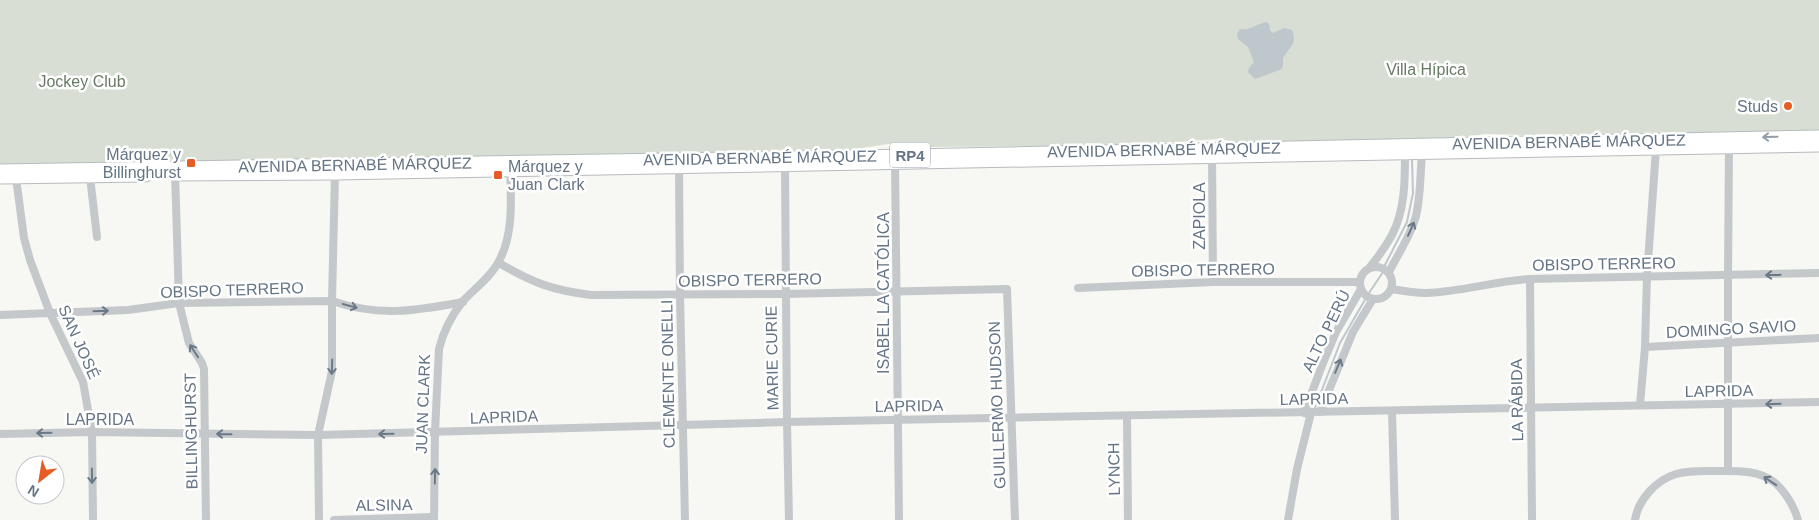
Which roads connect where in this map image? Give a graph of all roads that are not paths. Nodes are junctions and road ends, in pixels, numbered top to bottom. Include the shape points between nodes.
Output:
1 (1819, 136) edge
2 (1819, 146) edge
3 (1729, 147) junction
4 (1656, 149) junction
5 (1212, 153) junction
6 (1405, 154) junction
7 (1422, 154) junction
8 (895, 159) junction
9 (510, 166) junction
10 (785, 166) junction
11 (679, 168) junction
12 (0, 170) edge
13 (175, 171) junction
14 (335, 174) junction
15 (90, 177) junction
16 (0, 178) edge
17 (16, 178) junction
18 (96, 237) dead end
19 (499, 262) junction
20 (1370, 268) junction
21 (1389, 272) junction
22 (1819, 273) edge
23 (1647, 276) junction
24 (1728, 276) junction
25 (1530, 279) junction
26 (1213, 282) junction
27 (1360, 285) junction
28 (1078, 288) dead end
29 (1007, 289) joint
30 (1392, 289) junction
31 (897, 292) junction
32 (785, 294) junction
33 (680, 295) junction
34 (1373, 299) junction
35 (332, 301) junction
36 (463, 302) junction
37 (179, 303) junction
38 (50, 313) junction
39 (0, 315) edge
40 (1819, 338) edge
41 (1728, 342) junction
42 (1645, 347) junction
43 (1819, 402) edge
44 (1640, 405) junction
45 (1727, 405) junction
46 (1531, 408) junction
47 (1320, 412) junction
48 (1392, 412) junction
49 (1308, 413) junction
50 (1126, 416) junction
51 (1012, 418) junction
52 (897, 420) junction
53 (786, 422) junction
54 (682, 425) junction
55 (92, 432) junction
56 (435, 432) junction
57 (0, 434) edge
58 (205, 434) junction
59 (318, 435) junction
60 (1728, 471) junction
61 (434, 519) edge
62 (93, 520) edge
63 (206, 520) edge
64 (319, 520) edge
65 (334, 520) edge
66 (685, 520) edge
67 (789, 520) edge
68 (899, 520) edge
69 (1015, 520) edge
70 (1128, 520) edge
71 (1288, 520) edge
72 (1395, 520) edge
73 (1532, 520) edge
74 (1635, 520) edge
75 (1798, 520) edge

1 -> 5 main road, AVENIDA BERNABÉ MÁRQUEZ / RP4
2 - 3 main road, AVENIDA BERNABÉ MÁRQUEZ / RP4
3 - 4 main road, AVENIDA BERNABÉ MÁRQUEZ / RP4
3 - 24 street
4 - 7 main road, AVENIDA BERNABÉ MÁRQUEZ / RP4
4 - 23 street
5 - 6 main road, AVENIDA BERNABÉ MÁRQUEZ / RP4
5 - 8 main road, AVENIDA BERNABÉ MÁRQUEZ / RP4
5 - 26 street, ZAPIOLA
6 - 7 main road, AVENIDA BERNABÉ MÁRQUEZ / RP4
6 - 20 street via 1400,215 1393,234
21 -> 7 street via 1416,216
8 - 9 main road, AVENIDA BERNABÉ MÁRQUEZ / RP4
8 - 10 main road, AVENIDA BERNABÉ MÁRQUEZ / RP4
8 - 31 street, ISABEL LA CATÓLICA
9 - 11 main road, AVENIDA BERNABÉ MÁRQUEZ / RP4
9 - 13 main road, AVENIDA BERNABÉ MÁRQUEZ / RP4
9 - 14 main road, AVENIDA BERNABÉ MÁRQUEZ / RP4
9 - 19 street, JUAN CLARK via 508,230
10 - 11 main road, AVENIDA BERNABÉ MÁRQUEZ / RP4
10 - 32 street, MARIE CURIE
11 - 33 street, CLEMENTE ONELLI
12 - 13 main road, AVENIDA BERNABÉ MÁRQUEZ / RP4
13 - 14 main road, AVENIDA BERNABÉ MÁRQUEZ / RP4
13 - 15 main road, AVENIDA BERNABÉ MÁRQUEZ / RP4
13 - 37 street, BILLINGHURST
14 - 35 street
15 - 17 main road, AVENIDA BERNABÉ MÁRQUEZ / RP4
15 - 18 street
16 - 17 main road, AVENIDA BERNABÉ MÁRQUEZ / RP4
17 - 38 street, SAN JOSÉ via 24,238
19 - 33 street, OBISPO TERRERO via 521,276 562,292
19 - 36 street, JUAN CLARK
20 - 21 street via 1381,267
20 - 27 street via 1363,273
21 - 30 street via 1393,280
22 -> 24 street, OBISPO TERRERO
23 - 24 street, OBISPO TERRERO
23 - 25 street, OBISPO TERRERO
23 - 42 street
24 - 41 street
25 - 30 street, OBISPO TERRERO via 1432,293
25 - 46 street, LA RÁBIDA
26 - 27 street, OBISPO TERRERO
26 - 28 street, OBISPO TERRERO
27 - 34 street via 1364,294
27 - 49 street, ALTO PERÚ via 1323,363
29 - 31 street, OBISPO TERRERO
29 - 51 street, GUILLERMO HUDSON
30 - 34 street via 1382,298
31 - 32 street, OBISPO TERRERO
31 - 52 street, ISABEL LA CATÓLICA
32 - 33 street, OBISPO TERRERO
32 - 53 street, MARIE CURIE
33 - 54 street, CLEMENTE ONELLI
47 -> 34 street, ALTO PERÚ via 1353,332
35 -> 36 street, OBISPO TERRERO via 379,312
35 - 37 street, OBISPO TERRERO
35 -> 59 street via 332,372
36 - 56 street, JUAN CLARK via 442,337 439,349
38 -> 37 street, OBISPO TERRERO via 128,310
58 -> 37 street, BILLINGHURST via 204,369 189,343
38 - 39 street, OBISPO TERRERO
38 - 55 street, SAN JOSÉ via 84,382
40 - 41 street, DOMINGO SAVIO
41 - 42 street, DOMINGO SAVIO
41 - 45 street
42 - 44 street
43 -> 45 street, LAPRIDA
44 - 45 street, LAPRIDA
44 - 46 street, LAPRIDA
45 - 60 street
46 - 48 street, LAPRIDA
46 - 73 street, LA RÁBIDA
47 - 48 street, LAPRIDA
47 - 49 street, LAPRIDA
48 - 72 street
49 - 50 street, LAPRIDA
49 - 71 street, ALTO PERÚ
50 - 51 street, LAPRIDA
50 - 70 street, LYNCH
51 - 52 street, LAPRIDA
51 - 69 street, GUILLERMO HUDSON
52 - 53 street, LAPRIDA
52 - 68 street, ISABEL LA CATÓLICA
53 - 54 street, LAPRIDA
53 - 67 street, MARIE CURIE
54 - 56 street, LAPRIDA
54 - 66 street, CLEMENTE ONELLI
55 -> 57 street, LAPRIDA
55 - 58 street, LAPRIDA
55 -> 62 street, SAN JOSÉ
56 -> 59 street, LAPRIDA
61 -> 56 street, JUAN CLARK
59 -> 58 street, LAPRIDA
58 - 63 street, BILLINGHURST
59 - 64 street
60 - 74 street via 1690,472 1666,479 1645,495 1636,510
75 -> 60 street via 1792,504 1773,482 1752,473
61 - 65 street, ALSINA

